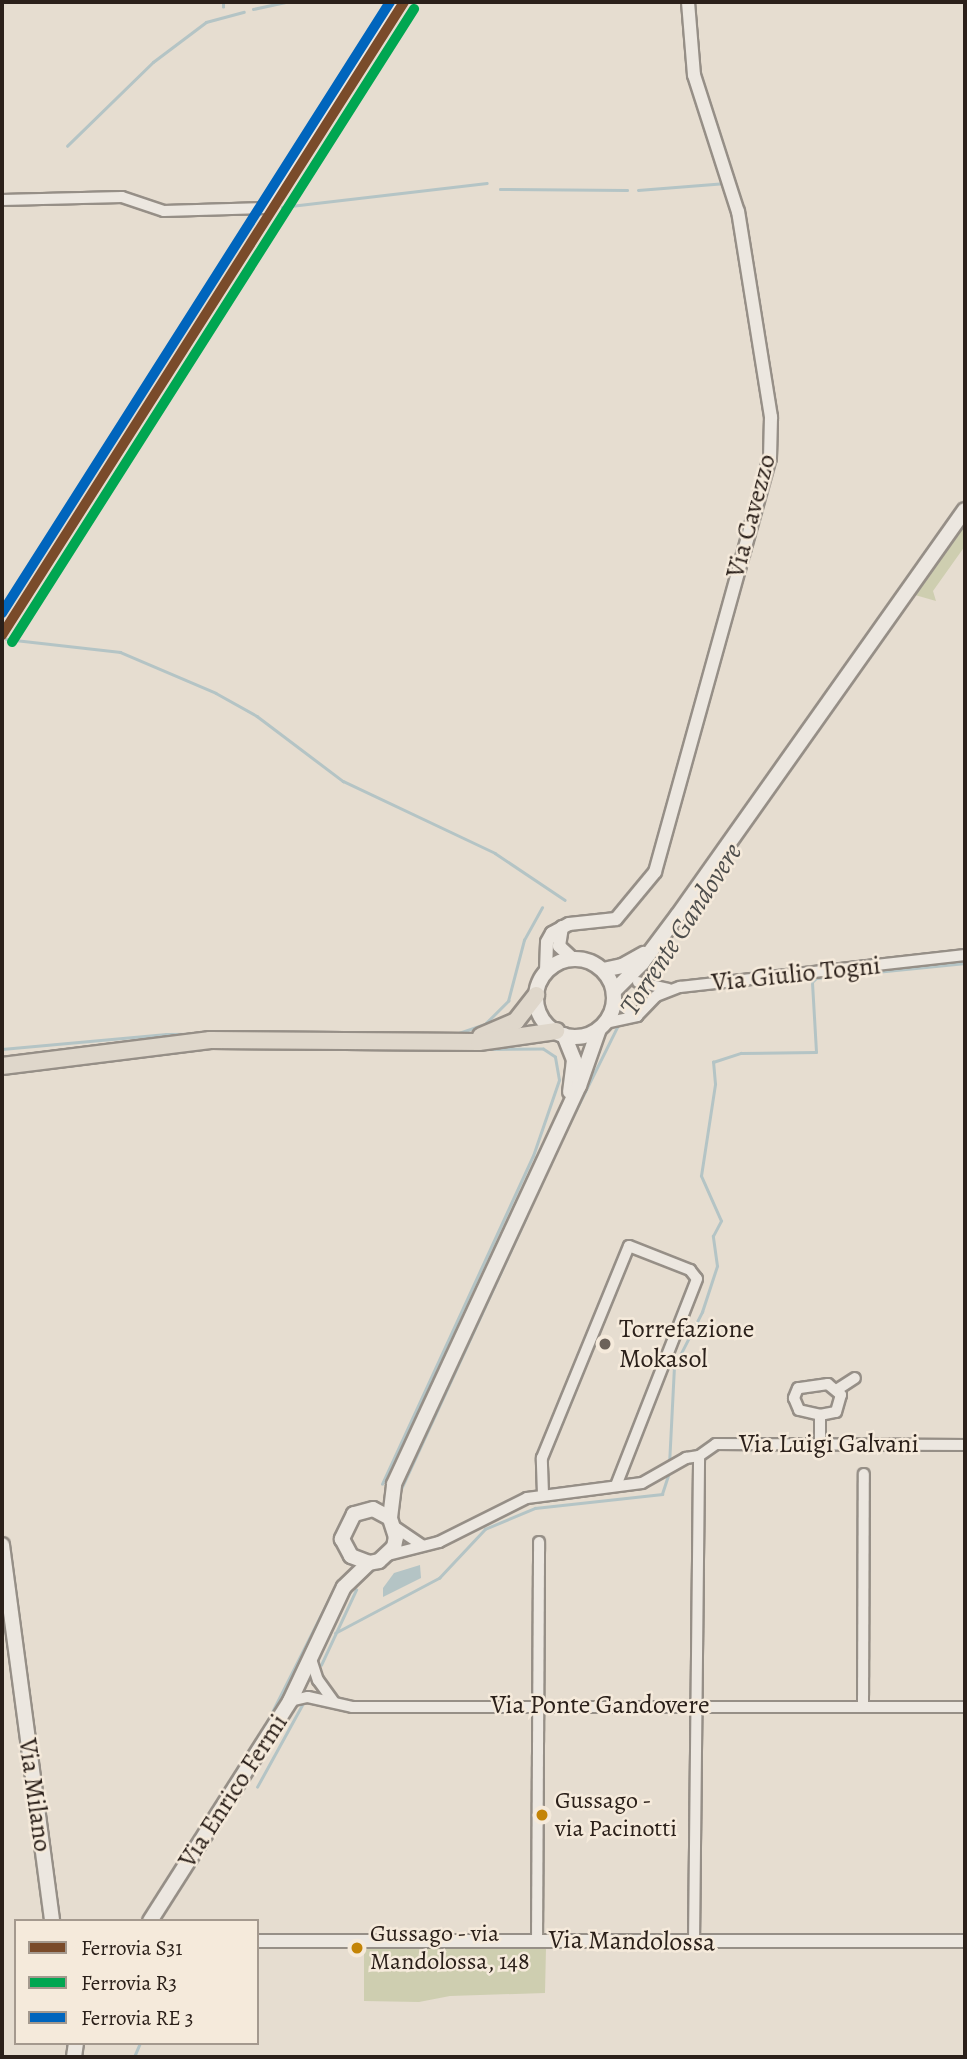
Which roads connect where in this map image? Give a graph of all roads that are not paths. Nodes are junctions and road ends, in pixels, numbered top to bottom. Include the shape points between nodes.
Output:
1 (396, 2) edge
2 (688, 2) edge
3 (2, 200) edge
4 (965, 510) edge
5 (562, 927) junction
6 (653, 947) junction
7 (965, 955) edge
8 (573, 959) junction
9 (603, 970) junction
10 (546, 971) junction
11 (643, 983) dead end
12 (668, 989) junction
13 (536, 995) junction
14 (616, 999) junction
15 (637, 1017) junction
16 (605, 1025) junction
17 (560, 1033) junction
18 (457, 1040) junction
19 (2, 1066) edge
20 (567, 1111) junction
21 (855, 1378) dead end
22 (838, 1389) junction
23 (820, 1415) junction
24 (820, 1443) junction
25 (965, 1445) edge
26 (699, 1456) junction
27 (864, 1474) dead end
28 (394, 1484) junction
29 (616, 1486) junction
30 (543, 1494) junction
31 (363, 1510) junction
32 (392, 1523) junction
33 (540, 1542) dead end
34 (2, 1545) edge
35 (422, 1545) junction
36 (345, 1548) junction
37 (388, 1556) junction
38 (369, 1563) junction
39 (344, 1587) junction
40 (312, 1659) junction
41 (290, 1701) junction
42 (337, 1704) junction
43 (538, 1704) junction
44 (697, 1704) junction
45 (863, 1707) junction
46 (965, 1707) edge
47 (52, 1919) edge
48 (151, 1919) edge
49 (537, 1940) junction
50 (259, 1941) edge
51 (965, 1941) edge
52 (694, 1942) junction

1 - 3 street via 265,208 164,211 122,197
2 - 5 street, Via Cavezzo via 694,75 738,212 772,443 655,872 616,919
4 - 6 main road
5 - 8 street via 559,946
5 - 10 street via 547,942
6 - 9 main road via 633,961
6 - 14 main road
7 - 12 street, Via Giulio Togni
8 - 9 main road via 587,960
8 - 10 main road
9 - 14 main road
10 - 13 main road
11 - 12 street, Via Giulio Togni
12 - 15 street
13 - 17 main road via 540,1014
13 - 18 main road via 516,1021
14 - 15 street
14 - 16 main road
15 - 16 street
16 - 17 main road via 584,1036
16 - 20 main road
17 - 18 main road
17 - 20 main road via 574,1060
18 - 19 main road via 210,1040
20 - 28 main road
21 - 22 street
22 - 23 street via 839,1407
22 - 23 street via 820,1383 798,1388 794,1398 799,1409
23 - 24 street
24 - 25 street, Via Luigi Galvani
24 - 26 street, Via Luigi Galvani via 716,1444
26 - 29 street, Via Luigi Galvani via 686,1458 652,1479
26 - 44 street
27 - 45 street
28 - 31 main road
28 - 32 main road
29 - 30 street, Via Luigi Galvani
29 - 30 street via 697,1279 690,1269 629,1246 542,1458
30 - 35 street, Via Luigi Galvani via 439,1542
31 - 32 main road via 382,1512
31 - 36 main road via 347,1520 342,1539
32 - 35 street
32 - 37 main road via 394,1547
33 - 43 street
34 - 47 main road, Via Milano
35 - 37 street, Via Luigi Galvani
36 - 38 main road via 359,1561
36 - 39 main road
37 - 38 main road
38 - 39 main road
39 - 40 main road, Via Enrico Fermi
40 - 41 main road, Via Enrico Fermi
40 - 42 street via 326,1696
41 - 42 street, Via Ponte Gandovere via 308,1697
41 - 48 main road, Via Enrico Fermi
42 - 43 street, Via Ponte Gandovere
43 - 44 street, Via Ponte Gandovere
43 - 49 street
44 - 45 street, Via Ponte Gandovere
44 - 52 street
45 - 46 street, Via Ponte Gandovere
49 - 50 street, Via Mandolossa
49 - 52 street, Via Mandolossa
51 - 52 street, Via Mandolossa

